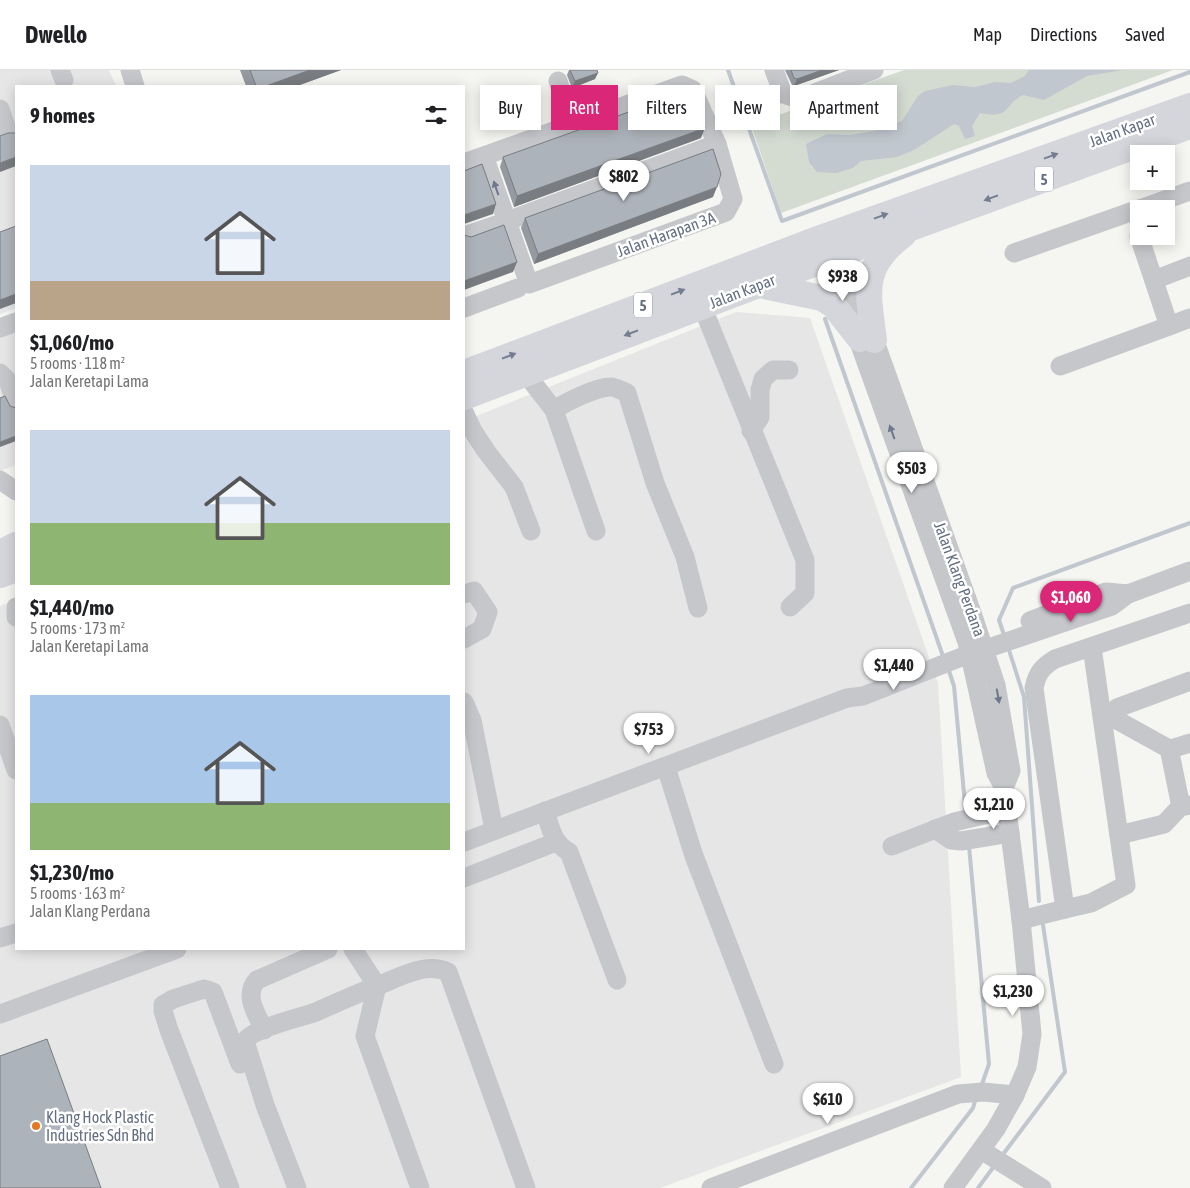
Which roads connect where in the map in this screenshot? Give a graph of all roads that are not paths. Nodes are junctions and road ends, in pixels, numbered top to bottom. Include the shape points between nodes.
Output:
1 (130, 70) edge
2 (774, 70) edge
3 (874, 70) edge
4 (558, 81) dead end
5 (135, 85) edge
6 (559, 85) edge
7 (1190, 106) edge
8 (618, 108) edge
9 (0, 109) edge
10 (1190, 126) edge
11 (556, 130) edge
12 (8, 133) edge
13 (1190, 139) edge
14 (717, 144) junction
15 (1149, 145) edge
16 (1165, 145) edge
17 (1130, 154) edge
18 (484, 156) junction
19 (465, 163) edge
20 (1190, 191) edge
21 (1164, 200) edge
22 (1130, 212) edge
23 (502, 223) junction
24 (918, 224) junction
25 (465, 236) edge
26 (832, 245) junction
27 (1142, 245) edge
28 (1014, 253) dead end
29 (1190, 266) edge
30 (1154, 280) junction
31 (758, 285) junction
32 (523, 286) junction
33 (702, 306) junction
34 (465, 308) edge
35 (1190, 318) edge
36 (15, 323) edge
37 (1169, 326) junction
38 (0, 328) edge
39 (867, 339) junction
40 (1060, 366) dead end
41 (789, 370) dead end
42 (0, 373) edge
43 (465, 373) edge
44 (526, 374) junction
45 (465, 397) edge
46 (15, 401) edge
47 (554, 410) junction
48 (465, 414) edge
49 (751, 431) junction
50 (15, 473) edge
51 (8, 485) edge
52 (531, 531) dead end
53 (596, 531) dead end
54 (1190, 571) edge
55 (465, 594) edge
56 (790, 607) dead end
57 (698, 608) dead end
58 (1190, 613) edge
59 (465, 638) edge
60 (983, 644) junction
61 (1092, 647) junction
62 (1190, 681) edge
63 (465, 704) edge
64 (1108, 714) junction
65 (0, 725) edge
66 (1190, 743) edge
67 (1171, 750) junction
68 (15, 767) edge
69 (666, 767) junction
70 (1186, 805) edge
71 (1006, 810) junction
72 (545, 811) junction
73 (935, 829) junction
74 (494, 830) junction
75 (1010, 833) junction
76 (1119, 835) junction
77 (465, 842) edge
78 (556, 842) junction
79 (892, 846) dead end
80 (465, 878) edge
81 (1065, 908) junction
82 (1022, 920) junction
83 (174, 950) edge
84 (326, 950) edge
85 (353, 950) edge
86 (617, 980) dead end
87 (377, 986) junction
88 (0, 1014) edge
89 (264, 1030) junction
90 (774, 1064) dead end
91 (1015, 1095) junction
92 (987, 1155) junction
93 (230, 1188) edge
94 (284, 1188) edge
95 (297, 1188) edge
96 (420, 1188) edge
97 (526, 1188) edge
98 (710, 1188) edge
99 (953, 1188) edge
100 (1042, 1188) edge

1 - 5 street
2 - 3 street via 783,94 799,99
4 - 6 street
26 -> 7 highway, Jalan Kapar / 5
8 - 14 street, Jalan Harapan 3A via 682,85 693,90
9 - 12 street
10 - 15 highway, Jalan Kapar / 5
11 - 18 street
13 - 16 street
14 - 23 street
14 - 32 street, Jalan Harapan 3A via 733,199 726,212
17 -> 24 highway, Jalan Kapar / 5
18 - 19 street
23 -> 18 street
20 - 21 street
22 - 28 street
23 - 25 street
23 - 32 street
24 - 26 highway, Jalan Kapar / 5
24 - 39 highway via 885,248 875,264 869,280
26 - 31 highway, Jalan Kapar / 5
26 - 39 street, Jalan Klang Perdana
43 -> 26 highway, Jalan Kapar / 5
27 - 30 street
29 - 30 street
30 - 37 street
31 - 33 highway, Jalan Kapar / 5
31 - 39 highway via 822,298
32 - 34 street, Jalan Harapan 3A
33 -> 44 highway, Jalan Kapar / 5
33 - 49 street
35 - 37 street
36 - 38 street
37 - 40 street
39 - 60 street, Jalan Klang Perdana
41 - 49 street via 773,370 763,379 760,417
42 - 46 street via 8,381
44 - 45 highway, Jalan Kapar / 5
44 - 47 street
47 - 53 street
47 - 57 street via 598,390 612,387 627,393 656,483 685,557
48 - 52 street via 473,431 514,487
49 - 56 street via 805,560 805,593
50 - 51 street
54 - 60 street via 1128,594 1106,592
55 - 59 street via 474,591 488,612 482,629
58 - 61 street
60 - 69 street via 863,696 846,698
60 - 71 street, Jalan Klang Perdana via 996,685 1011,771 1004,788
61 - 64 street
61 - 81 street via 1044,666 1036,675 1034,688
62 - 64 street
63 - 74 street via 472,720
64 - 67 street
64 - 76 street
65 - 68 street
66 - 67 street
67 - 70 street
69 - 72 street
69 - 90 street via 694,856
70 - 76 street via 1164,824
71 - 73 street
71 - 75 street, Jalan Klang Perdana
72 - 74 street
72 - 78 street
73 - 75 street via 951,840
73 - 79 street
74 - 77 street
75 - 82 street, Jalan Klang Perdana
76 - 81 street via 1126,885 1091,903
78 - 80 street
78 - 86 street via 569,852
81 - 82 street
82 - 91 street, Jalan Klang Perdana via 1032,1034 1027,1067
83 - 88 street
84 - 89 street via 257,980 250,988 250,996
85 - 87 street
87 - 89 street
87 - 96 street via 365,1036
87 - 97 street via 422,969 439,968 448,972
89 - 95 street via 245,1041
91 - 92 street, Jalan Klang Perdana
91 - 98 street via 958,1094
92 - 99 street, Jalan Klang Perdana
92 - 100 street
93 - 94 street via 163,1011 163,1005 173,999 204,989 213,992

